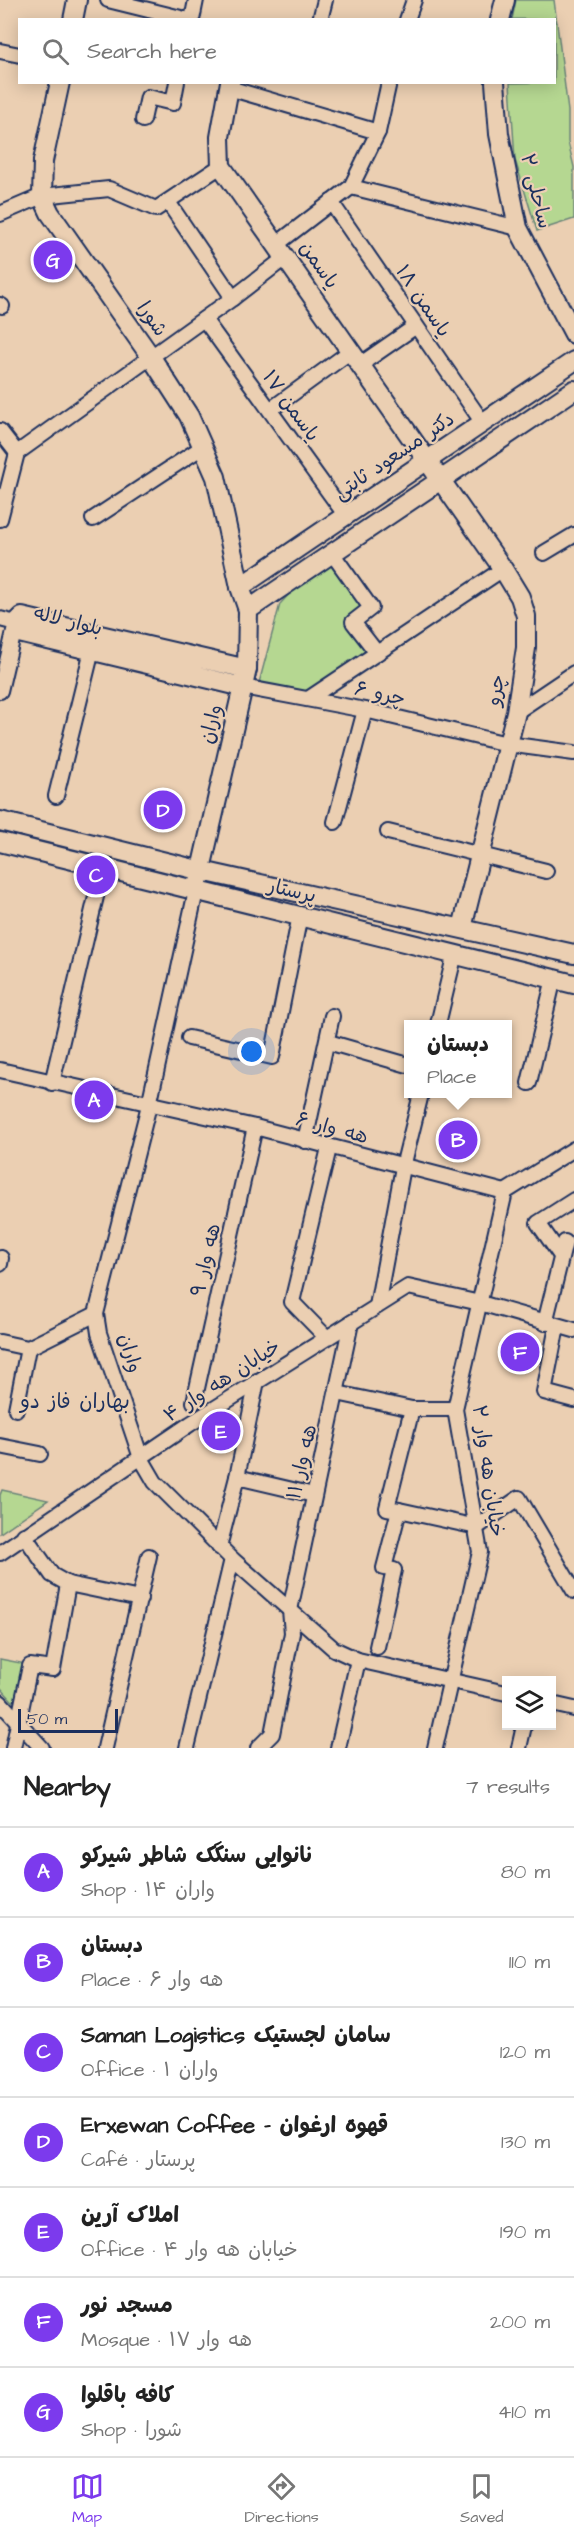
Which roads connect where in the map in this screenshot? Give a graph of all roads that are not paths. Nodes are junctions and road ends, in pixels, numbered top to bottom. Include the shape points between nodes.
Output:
1 (77, 0) edge
2 (108, 0) edge
3 (196, 0) edge
4 (325, 0) edge
5 (414, 0) edge
6 (505, 0) edge
7 (73, 18) edge
8 (182, 18) edge
9 (191, 18) edge
10 (320, 18) edge
11 (408, 18) edge
12 (501, 18) edge
13 (0, 51) edge
14 (18, 55) edge
15 (60, 84) edge
16 (177, 84) edge
17 (389, 84) edge
18 (495, 84) edge
19 (230, 85) edge
20 (143, 120) dead end
21 (378, 132) junction
22 (221, 166) junction
23 (351, 187) junction
24 (42, 196) junction
25 (168, 202) junction
26 (331, 202) junction
27 (0, 214) edge
28 (518, 228) junction
29 (282, 250) junction
30 (233, 298) junction
31 (204, 319) junction
32 (416, 326) junction
33 (574, 334) edge
34 (151, 357) junction
35 (356, 358) junction
36 (574, 362) edge
37 (574, 390) edge
38 (270, 410) junction
39 (483, 423) junction
40 (0, 431) edge
41 (204, 446) junction
42 (17, 453) junction
43 (427, 460) junction
44 (440, 480) junction
45 (346, 516) junction
46 (0, 519) edge
47 (93, 519) dead end
48 (574, 535) edge
49 (332, 553) junction
50 (544, 553) dead end
51 (503, 569) junction
52 (240, 587) junction
53 (248, 610) junction
54 (8, 621) edge
55 (92, 650) junction
56 (377, 652) junction
57 (574, 674) edge
58 (245, 678) junction
59 (0, 691) edge
60 (308, 699) junction
61 (365, 710) junction
62 (516, 712) junction
63 (507, 744) junction
64 (574, 753) edge
65 (56, 796) dead end
66 (0, 820) edge
67 (335, 822) dead end
68 (388, 832) dead end
69 (0, 842) edge
70 (479, 856) junction
71 (103, 867) junction
72 (201, 871) junction
73 (546, 871) dead end
74 (196, 891) junction
75 (300, 915) junction
76 (462, 928) junction
77 (455, 953) junction
78 (574, 954) edge
79 (554, 978) junction
80 (574, 984) edge
81 (332, 1016) dead end
82 (439, 1020) edge
83 (189, 1038) dead end
84 (328, 1042) junction
85 (404, 1064) edge
86 (0, 1070) edge
87 (52, 1083) junction
88 (530, 1083) dead end
89 (420, 1098) edge
90 (149, 1105) junction
91 (255, 1127) junction
92 (305, 1141) junction
93 (329, 1148) junction
94 (574, 1149) edge
95 (403, 1167) junction
96 (505, 1192) junction
97 (574, 1200) edge
98 (565, 1242) dead end
99 (561, 1256) junction
100 (480, 1303) junction
101 (377, 1306) junction
102 (96, 1314) junction
103 (351, 1323) junction
104 (551, 1324) junction
105 (574, 1330) edge
106 (326, 1337) junction
107 (0, 1342) edge
108 (28, 1347) junction
109 (257, 1381) junction
110 (337, 1393) junction
111 (574, 1400) edge
112 (194, 1402) dead end
113 (16, 1409) dead end
114 (412, 1409) junction
115 (455, 1409) junction
116 (0, 1446) edge
117 (40, 1454) dead end
118 (141, 1458) junction
119 (237, 1477) junction
120 (314, 1495) junction
121 (399, 1510) junction
122 (477, 1527) junction
123 (24, 1535) junction
124 (219, 1547) junction
125 (0, 1553) edge
126 (149, 1556) dead end
127 (231, 1559) junction
128 (68, 1584) junction
129 (574, 1591) edge
130 (140, 1599) junction
131 (290, 1610) junction
132 (377, 1647) dead end
133 (358, 1660) junction
134 (449, 1679) junction
135 (502, 1693) edge
136 (0, 1702) edge
137 (556, 1705) edge
138 (574, 1709) edge
139 (20, 1723) junction
140 (523, 1730) edge
141 (13, 1748) edge
142 (42, 1748) edge
143 (105, 1748) edge
144 (187, 1748) edge
145 (258, 1748) edge
146 (338, 1748) edge
147 (435, 1748) edge
148 (519, 1748) edge

1 - 7 street
2 - 8 street
3 - 9 street
4 - 10 street
5 - 11 street
6 - 12 street
13 - 14 street
15 - 24 street via 43,161
16 - 20 street via 173,103 148,97
17 - 21 street
18 - 28 street, ساحلی ۲ via 500,134
19 - 21 street
19 - 22 street via 220,137
21 - 23 street
22 - 25 street
22 - 29 street, یاسمن
23 - 26 street
23 - 28 street
24 - 25 street via 109,189 156,209
24 - 27 street
24 - 34 street, شورا
25 - 30 street
26 - 29 street
26 - 32 street, یاسمن ۱۸
28 - 33 street, ساحلی ۲
29 - 30 street
29 - 35 street, یاسمن
30 - 31 street
31 - 34 street
31 - 38 street, یاسمن ۱۷
32 - 35 street
32 - 39 street, یاسمن ۱۸
34 - 41 street, شورا
34 - 42 street
35 - 38 street
35 - 43 street, یاسمن
36 - 39 street, دکتر مسعود ثابتی
37 - 44 street
38 - 45 street, یاسمن ۱۷
39 - 43 street, دکتر مسعود ثابتی
40 - 42 street
41 - 47 street
41 - 52 street, شورا via 216,477
42 - 46 street
43 - 44 street, یاسمن
43 - 45 street, دکتر مسعود ثابتی
44 - 49 street
44 - 51 street, چرو
45 - 52 street, دکتر مسعود ثابتی
48 - 50 street
49 - 53 street
49 - 56 street via 371,608 353,622
51 - 56 street
51 - 62 street, چرو via 526,616 526,648
52 - 53 street, واران
53 - 58 street, واران
54 - 55 street, بلوار لاله via 19,633
54 - 58 street, بلوار لاله via 22,616
54 - 59 street
55 - 58 street, بلوار لاله
55 - 65 street
56 - 60 street
57 - 62 street
58 - 60 street, چرو ۶
58 - 72 street, واران
60 - 61 street, چرو ۶
61 - 63 street, چرو ۶
61 - 67 street
62 - 63 street, چرو
63 - 64 street, چرو ۶
63 - 70 street, چرو
66 - 72 street, پرستار
68 - 70 street
69 - 71 street, پرستار
70 - 73 street
70 - 76 street, چرو
71 - 74 street, پرستار
71 - 87 street
72 - 74 street
72 - 76 street, پرستار
74 - 75 street, پرستار
74 - 90 street, واران
75 - 77 street, پرستار
75 - 83 street via 272,1058
76 - 78 street, پرستار
77 - 79 street, پرستار
77 - 82 street
79 - 80 street, پرستار
79 - 88 street
81 - 84 street
84 - 85 street
84 - 92 street
86 - 87 street, هه وار ۶
87 - 90 street, هه وار ۶
89 - 95 street
90 - 91 street, هه وار ۶
90 - 102 street, واران
91 - 92 street, هه وار ۶
91 - 112 street, هه وار ۹
92 - 93 street, هه وار ۶
93 - 95 street, هه وار ۶
93 - 106 street via 292,1302
94 - 96 street
95 - 96 street, هه وار ۶
95 - 101 street
96 - 100 street, خیابان هه وار ۲
97 - 99 street via 538,1223
98 - 99 street
99 - 104 street
100 - 101 street, خیابان هه وار ۴ via 408,1287
100 - 104 street, خیابان هه وار ۴
100 - 115 street, خیابان هه وار ۲
101 - 103 street, خیابان هه وار ۴
102 - 108 street
102 - 118 street, واران via 99,1334
103 - 106 street, خیابان هه وار ۴
103 - 110 street, هه وار ۱۱
104 - 105 street, خیابان هه وار ۴
104 - 111 street via 544,1392
106 - 109 street, خیابان هه وار ۴
107 - 108 street
108 - 113 street
109 - 118 street, خیابان هه وار ۴
109 - 119 street
110 - 114 street
110 - 120 street, هه وار ۱۱
114 - 115 street
114 - 121 street via 387,1508
115 - 122 street, خیابان هه وار ۲
116 - 117 street
118 - 123 street, خیابان هه وار ۴
118 - 124 street, واران via 155,1482
119 - 120 street
119 - 124 street
120 - 131 street, هه وار ۱۱
121 - 122 street
121 - 132 street via 384,1568 394,1570
122 - 129 street via 519,1498
122 - 134 street, خیابان هه وار ۲ via 480,1552
123 - 125 street, خیابان هه وار ۴
123 - 128 street via 51,1575
124 - 127 street, واران
126 - 130 street
127 - 131 street, واران
127 - 144 street
128 - 130 street
128 - 139 street via 52,1669 30,1666
130 - 143 street
131 - 133 street, واران via 334,1649
131 - 145 street, هه وار ۱۱ via 292,1633 272,1734
133 - 134 street, واران
133 - 146 street
134 - 135 street, واران
134 - 147 street, خیابان هه وار ۲
136 - 139 street
137 - 138 street
139 - 141 street
139 - 142 street
140 - 148 street

